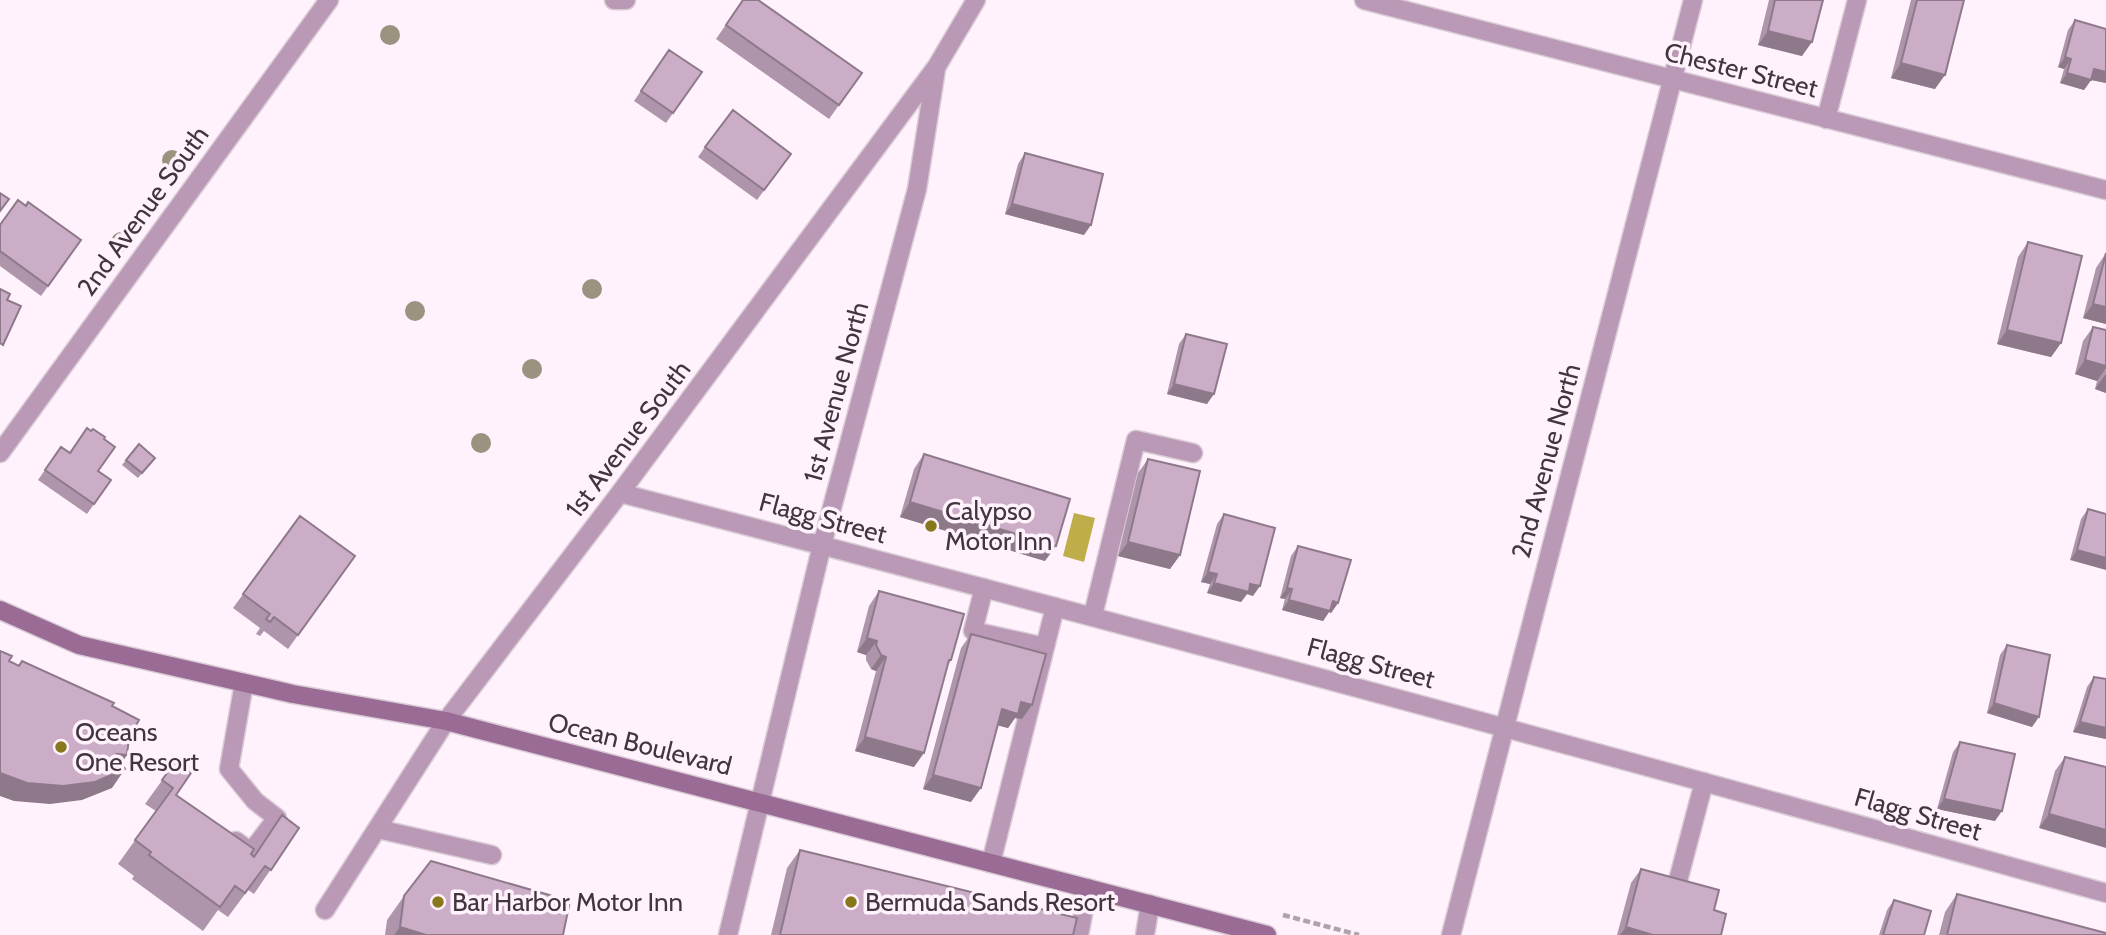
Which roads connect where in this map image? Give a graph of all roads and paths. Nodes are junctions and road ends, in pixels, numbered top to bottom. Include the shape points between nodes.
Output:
1 (329, 0) edge
2 (614, 0) edge
3 (626, 0) edge
4 (976, 0) edge
5 (1364, 0) edge
6 (1692, 0) edge
7 (1857, 0) edge
8 (937, 66) junction
9 (1672, 80) junction
10 (1826, 119) junction
11 (2106, 190) edge
12 (0, 453) edge
13 (1193, 453) dead end
14 (620, 493) junction
15 (822, 545) junction
16 (984, 588) junction
17 (1055, 607) junction
18 (0, 610) edge
19 (1093, 615) junction
20 (1045, 647) junction
21 (244, 683) junction
22 (446, 721) junction
23 (1504, 726) junction
24 (1704, 782) junction
25 (760, 802) junction
26 (219, 828) edge
27 (378, 829) junction
28 (492, 855) dead end
29 (991, 863) junction
30 (1088, 888) junction
31 (1675, 892) edge
32 (2106, 893) edge
33 (1150, 904) junction
34 (325, 910) dead end
35 (727, 935) edge
36 (1079, 935) edge
37 (1145, 935) edge
38 (1267, 935) edge
39 (1451, 935) edge

1 - 12 street, 2nd Avenue South
2 - 3 street
4 - 8 street, 1st Avenue South
5 - 9 street, Chester Street
6 - 9 street, 2nd Avenue North
7 - 10 street
8 - 14 street, 1st Avenue South
8 - 15 street, 1st Avenue North via 917,189
9 - 10 street, Chester Street
9 - 23 street, 2nd Avenue North
10 - 11 street, Chester Street
13 - 19 street via 1136,440
14 - 15 street, Flagg Street
14 - 22 street, 1st Avenue South
15 - 16 street, Flagg Street
15 - 25 street, 1st Avenue North
16 - 17 street, Flagg Street
16 - 20 street via 973,631
17 - 19 street, Flagg Street
17 - 20 street
18 - 21 main road, Ocean Boulevard via 79,645
19 - 23 street, Flagg Street
20 - 29 street
21 - 22 main road, Ocean Boulevard
21 - 26 street via 229,769 255,801 277,818 251,852
22 - 25 main road, Ocean Boulevard
22 - 27 street, 1st Avenue South
23 - 24 street, Flagg Street
23 - 39 street, 2nd Avenue North
24 - 31 street
24 - 32 street, Flagg Street
25 - 29 main road, Ocean Boulevard
25 - 35 street, 1st Avenue North
27 - 28 street
27 - 34 street, 1st Avenue South
29 - 30 main road, Ocean Boulevard
30 - 33 main road, Ocean Boulevard
30 - 36 street
33 - 37 street
33 - 38 main road, Ocean Boulevard

